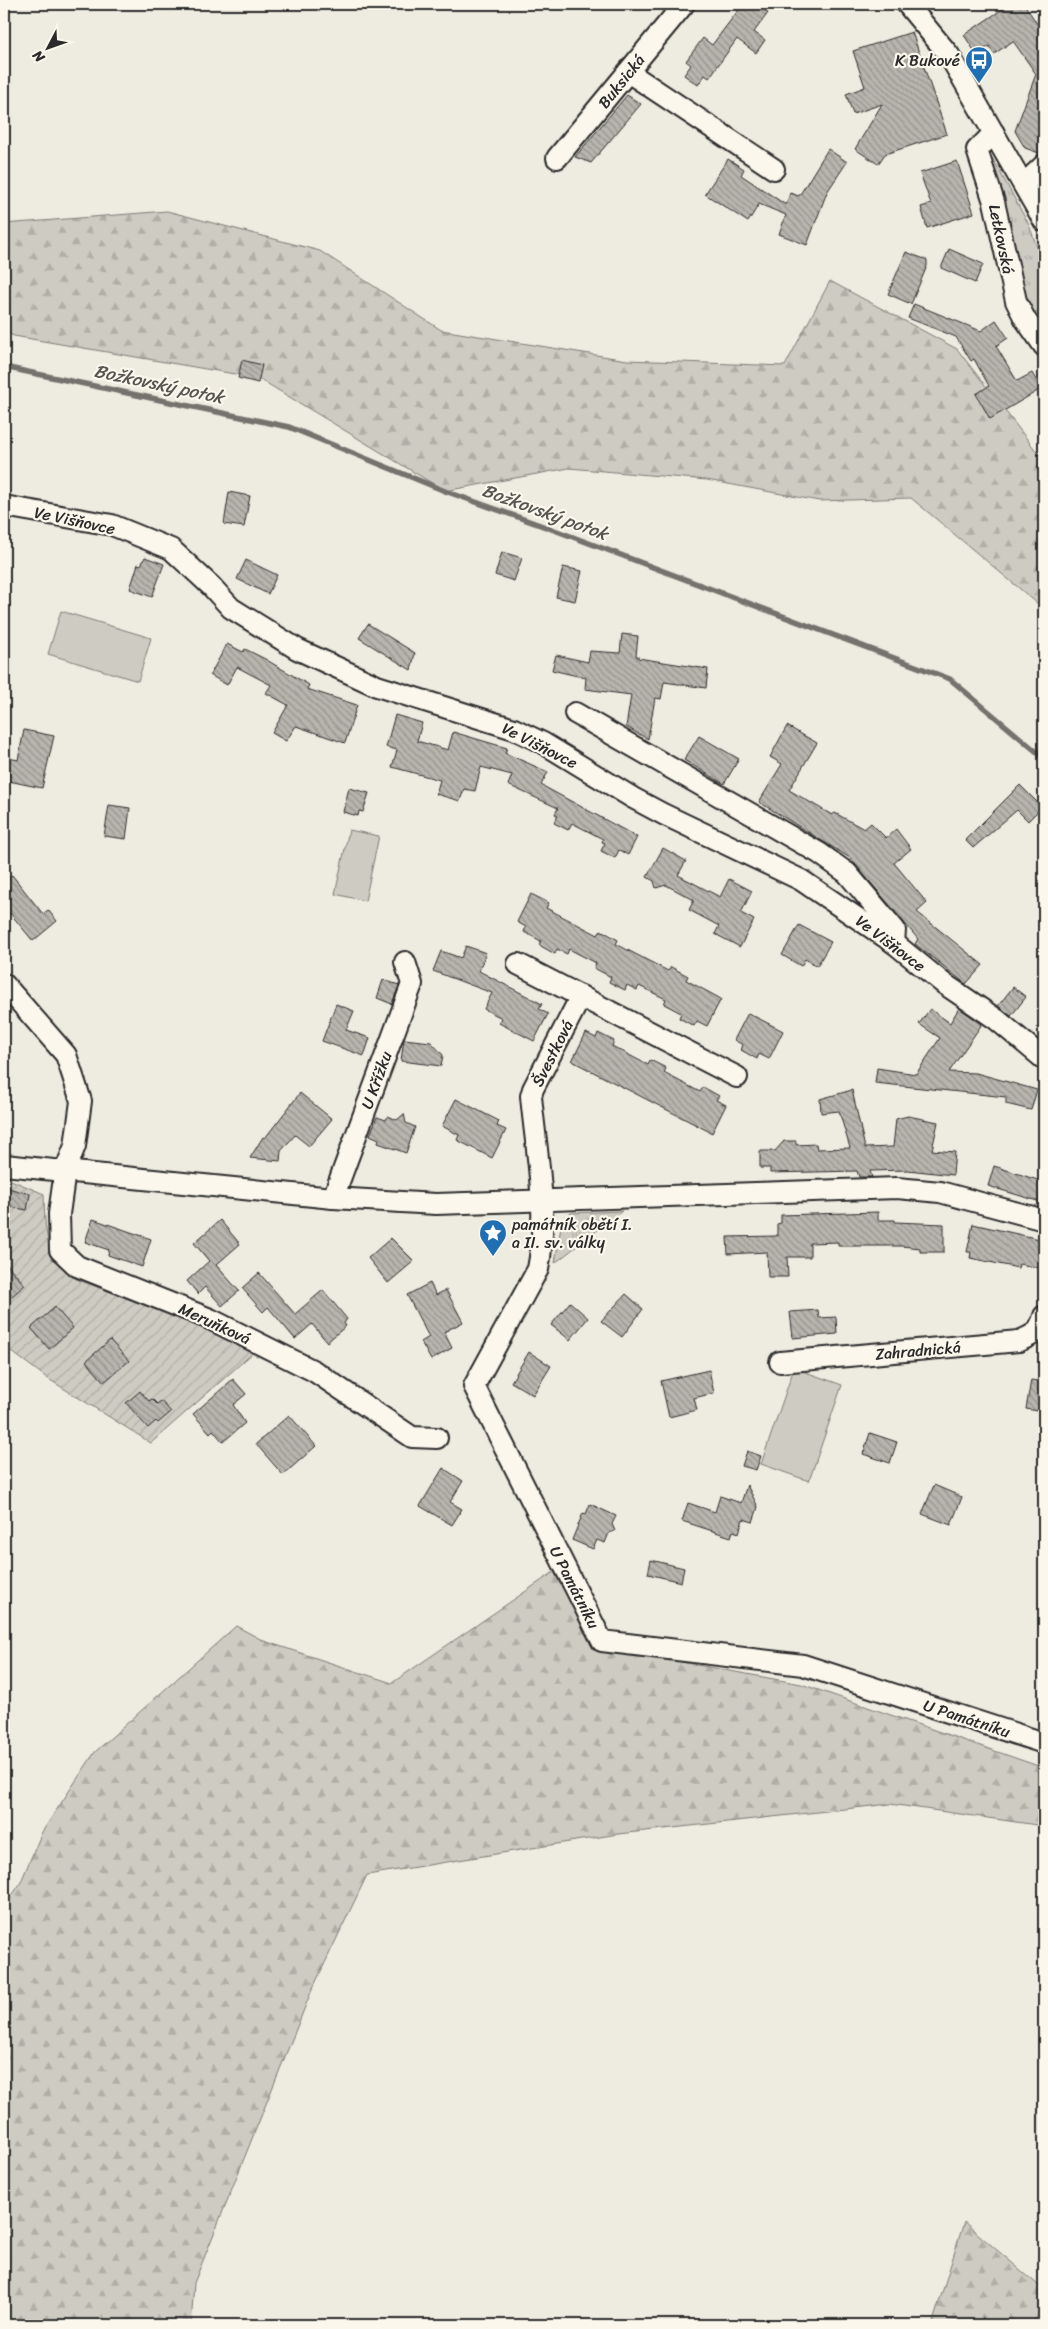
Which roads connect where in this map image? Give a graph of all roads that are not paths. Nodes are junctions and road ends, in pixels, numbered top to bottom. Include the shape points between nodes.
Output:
1 (684, 4) edge
2 (906, 4) edge
3 (628, 72) junction
4 (994, 133) junction
5 (557, 158) dead end
6 (1044, 165) edge
7 (774, 169) dead end
8 (1024, 184) junction
9 (1044, 221) edge
10 (1044, 346) edge
11 (4, 506) edge
12 (575, 713) dead end
13 (894, 943) junction
14 (405, 962) dead end
15 (518, 964) dead end
16 (4, 984) edge
17 (581, 996) junction
18 (1044, 1060) edge
19 (737, 1077) dead end
20 (4, 1165) edge
21 (65, 1171) junction
22 (333, 1198) junction
23 (541, 1201) junction
24 (1044, 1220) edge
25 (1044, 1316) edge
26 (780, 1362) dead end
27 (437, 1438) dead end
28 (1044, 1743) edge

1 - 3 street, Buksická
2 - 4 street via 949,55
3 - 5 street, Buksická
3 - 7 street
4 - 8 street
4 - 10 street, Letkovská via 977,150 994,202 1016,301
6 - 8 street
8 - 9 street
11 - 13 street, Ve Višňovce via 112,525 171,549 231,608 297,650 377,686 514,729 543,743 633,798 801,880
12 - 13 street via 819,853 847,873 895,930
13 - 18 street, Ve Višňovce via 943,983 996,1019
14 - 22 street, U Křížku via 412,984
15 - 17 street
16 - 21 street via 66,1055 81,1101 75,1146
17 - 19 street
17 - 23 street, Švestková via 531,1096
20 - 21 street
21 - 22 street
21 - 27 street, Meruňková via 59,1214 60,1250 78,1266 210,1319 314,1371 412,1437
22 - 23 street via 436,1204
23 - 24 street via 897,1188 940,1192
23 - 28 street, U Památníku via 542,1250 538,1269 474,1386 602,1641 803,1665
25 - 26 street, Zahradnická via 1040,1329 1034,1335 1019,1341

